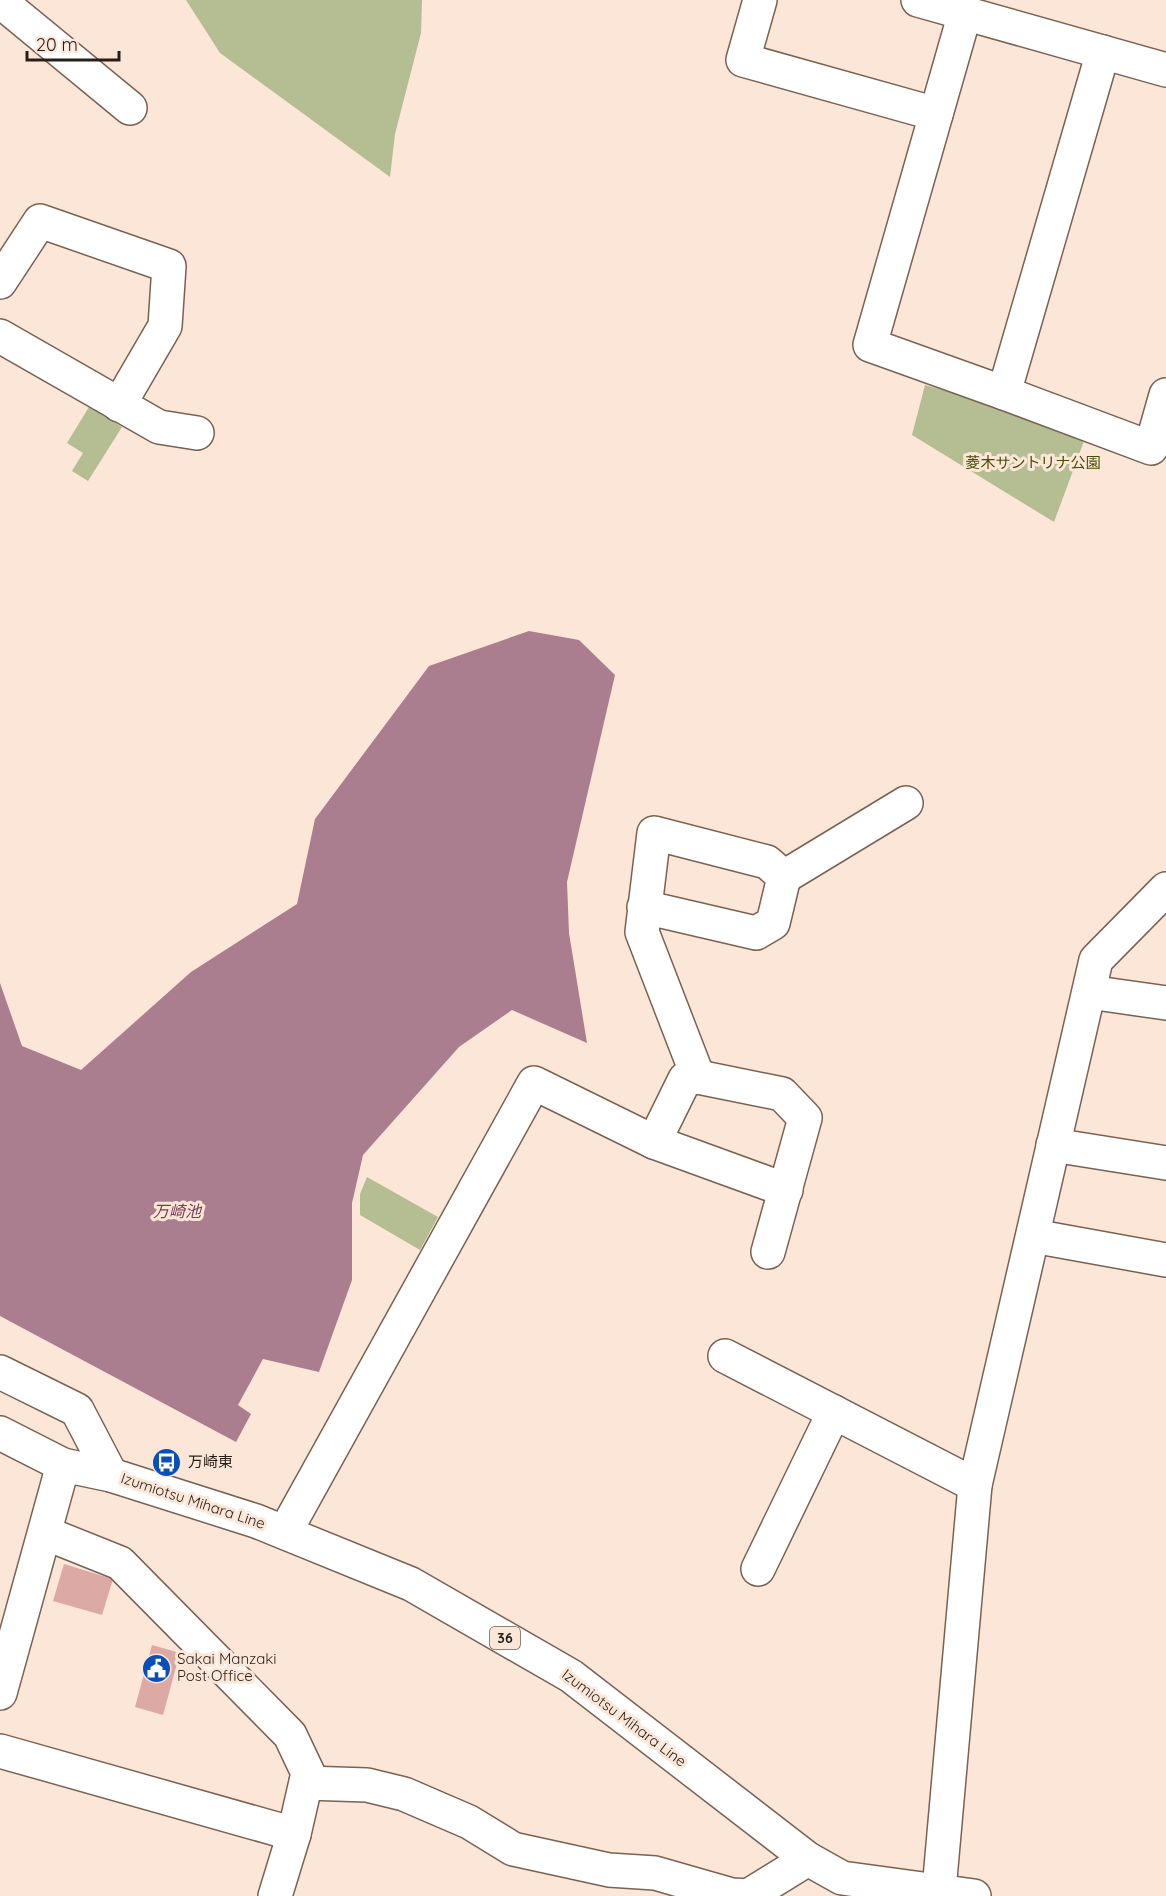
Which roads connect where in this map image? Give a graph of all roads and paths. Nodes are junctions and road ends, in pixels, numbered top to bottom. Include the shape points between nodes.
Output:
1 (760, 0) edge
2 (918, 0) edge
3 (0, 1) edge
4 (965, 13) junction
5 (1103, 52) junction
6 (1166, 70) edge
7 (130, 108) dead end
8 (936, 114) junction
9 (0, 282) edge
10 (0, 336) edge
11 (1004, 393) junction
12 (1166, 395) edge
13 (119, 405) junction
14 (197, 433) dead end
15 (906, 803) dead end
16 (784, 877) junction
17 (1166, 889) edge
18 (644, 908) junction
19 (1089, 992) junction
20 (1166, 1003) edge
21 (698, 1077) junction
22 (654, 1143) junction
23 (1053, 1145) junction
24 (1166, 1163) edge
25 (786, 1190) junction
26 (1033, 1236) junction
27 (768, 1252) dead end
28 (1166, 1260) edge
29 (725, 1356) dead end
30 (0, 1372) edge
31 (834, 1412) junction
32 (0, 1432) edge
33 (63, 1465) junction
34 (111, 1475) junction
35 (975, 1485) junction
36 (285, 1532) junction
37 (45, 1533) junction
38 (758, 1569) dead end
39 (0, 1692) edge
40 (0, 1751) edge
41 (306, 1783) junction
42 (294, 1834) junction
43 (808, 1859) junction
44 (840, 1887) edge
45 (939, 1890) junction
46 (275, 1896) edge
47 (974, 1896) edge

1 - 8 street via 743,60
2 - 4 street
3 - 7 street
4 - 5 street
4 - 8 street
5 - 6 street
5 - 11 street
8 - 11 street via 870,345
9 - 13 street via 40,221 169,266 165,326
10 - 13 street
11 - 12 street via 1151,448
13 - 14 street via 159,427
15 - 16 street
16 - 18 street via 773,923 756,933
16 - 18 street via 767,862 654,832
17 - 19 street via 1096,960
18 - 21 street via 642,932
19 - 20 street
19 - 23 street
21 - 22 street via 685,1079
21 - 25 street via 782,1094 805,1118
22 - 25 street
22 - 36 street via 534,1083
23 - 24 street
23 - 26 street
25 - 27 street
26 - 28 street
26 - 35 street
29 - 31 street
30 - 34 street via 77,1410
31 - 35 street
31 - 38 street
32 - 33 street, Izumiotsu Mihara Line / 36
33 - 34 street, Izumiotsu Mihara Line / 36
33 - 37 street
34 - 36 street, Izumiotsu Mihara Line / 36
35 - 45 street
36 - 43 street, Izumiotsu Mihara Line / 36 via 411,1584 571,1676
37 - 39 street
37 - 41 street via 120,1563 291,1735 308,1773
40 - 42 street
41 - 42 street
41 - 43 street via 368,1785 404,1794 470,1822 513,1849 609,1870 655,1873 732,1895 748,1896
42 - 46 street
43 - 44 street, Izumiotsu Mihara Line / 36
44 - 45 street, Izumiotsu Mihara Line / 36
45 - 47 street, Izumiotsu Mihara Line / 36

